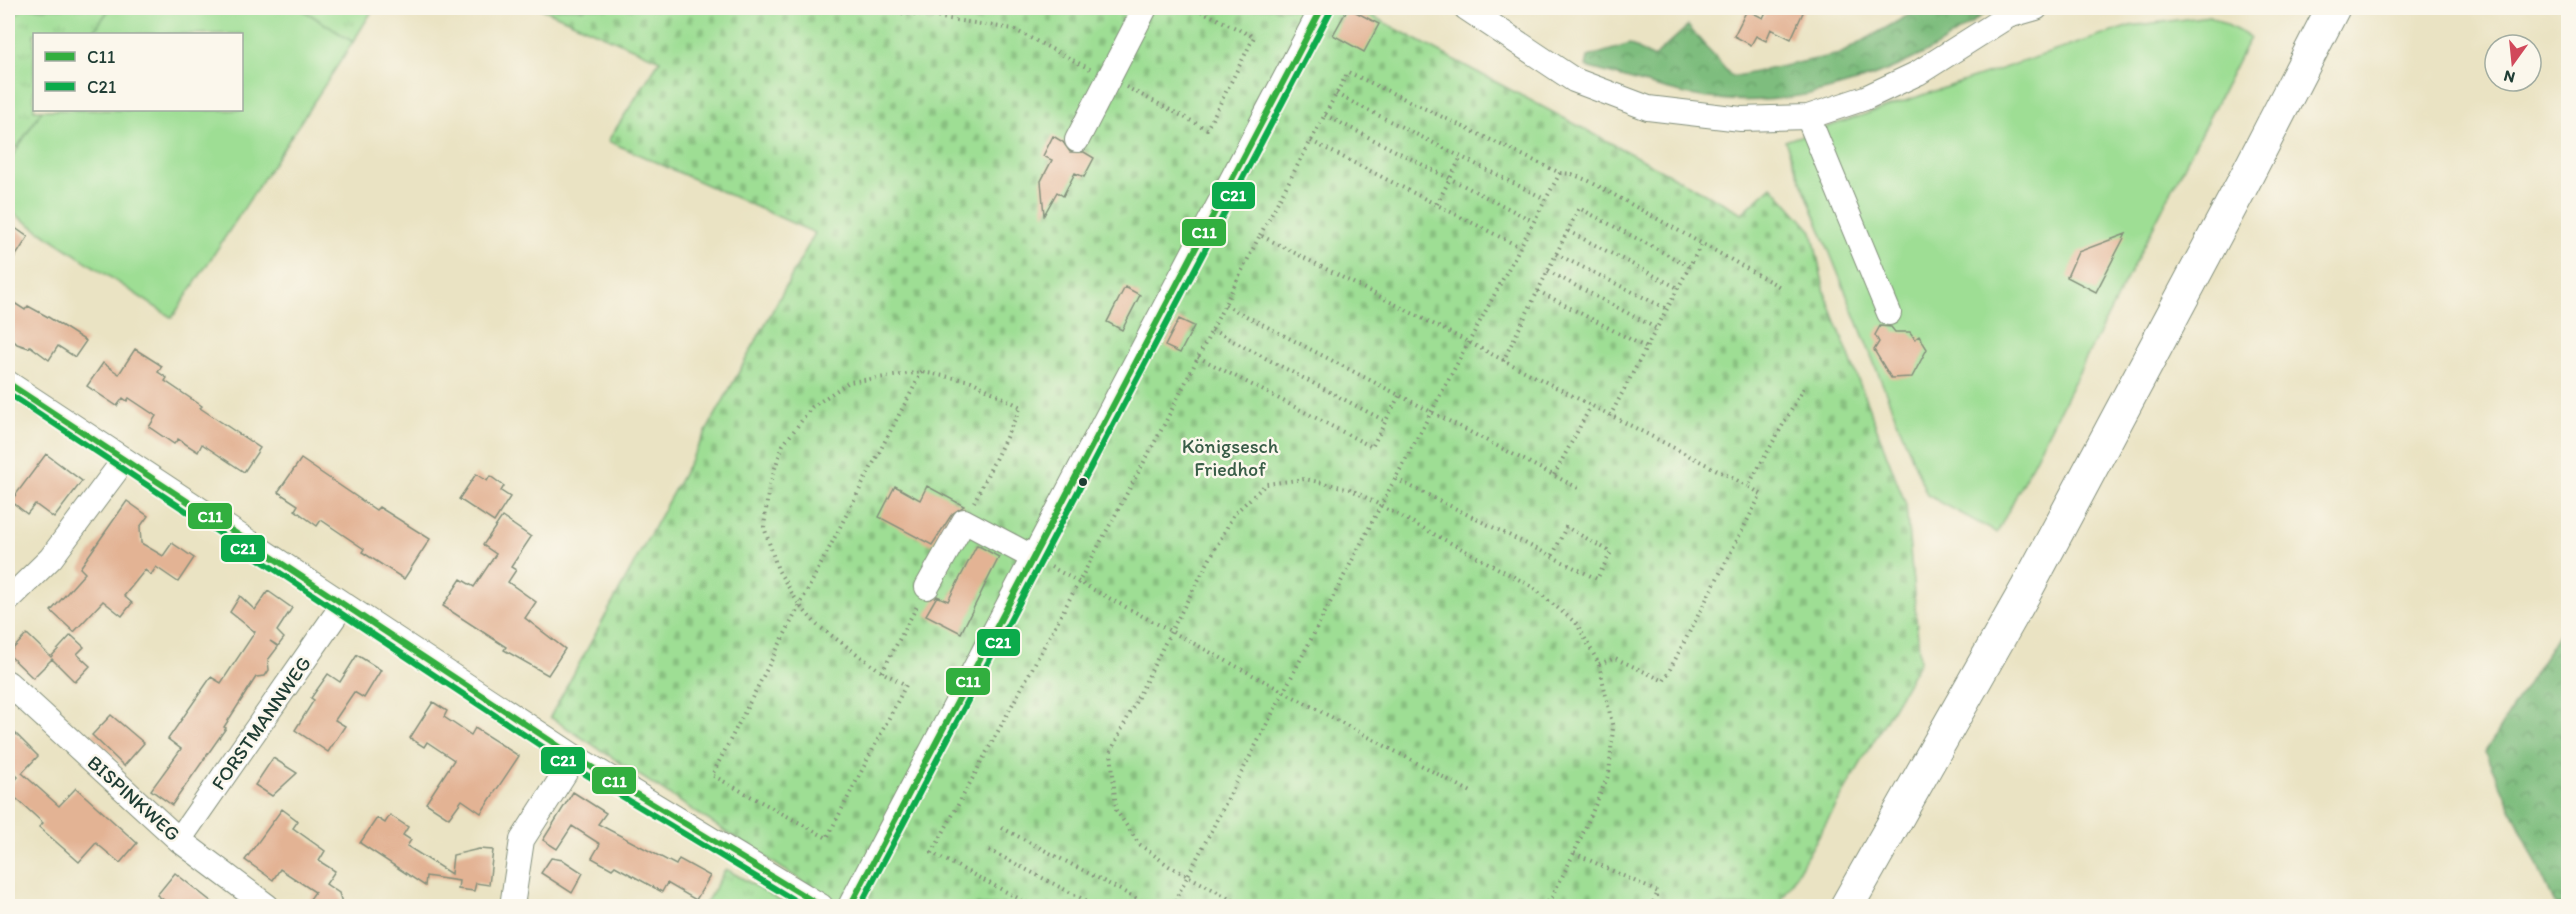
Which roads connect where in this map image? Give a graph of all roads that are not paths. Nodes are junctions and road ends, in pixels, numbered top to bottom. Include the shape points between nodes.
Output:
1 (1145, 8) edge
2 (1322, 8) edge
3 (1466, 8) edge
4 (2036, 8) edge
5 (2333, 8) edge
6 (1808, 117) junction
7 (1077, 140) dead end
8 (1889, 313) dead end
9 (8, 383) edge
10 (124, 459) junction
11 (1032, 557) junction
12 (927, 587) road end
13 (8, 600) edge
14 (342, 606) junction
15 (8, 683) edge
16 (575, 757) junction
17 (179, 840) junction
18 (267, 906) edge
19 (512, 906) edge
20 (821, 906) edge
21 (850, 906) edge
22 (1847, 906) edge

1 - 7 street
2 - 11 street
3 - 6 street via 1574,80 1648,108 1741,119
4 - 6 street via 2008,16 1918,73 1865,98
5 - 22 highway via 2026,590
6 - 8 street
9 - 10 street
10 - 13 street via 51,558
10 - 14 street
11 - 12 street via 964,521
11 - 21 street
14 - 16 street
14 - 17 street, FORSTMANNWEG
15 - 17 street, BISPINKWEG
16 - 19 street via 522,840
16 - 20 street
17 - 18 street, BISPINKWEG

